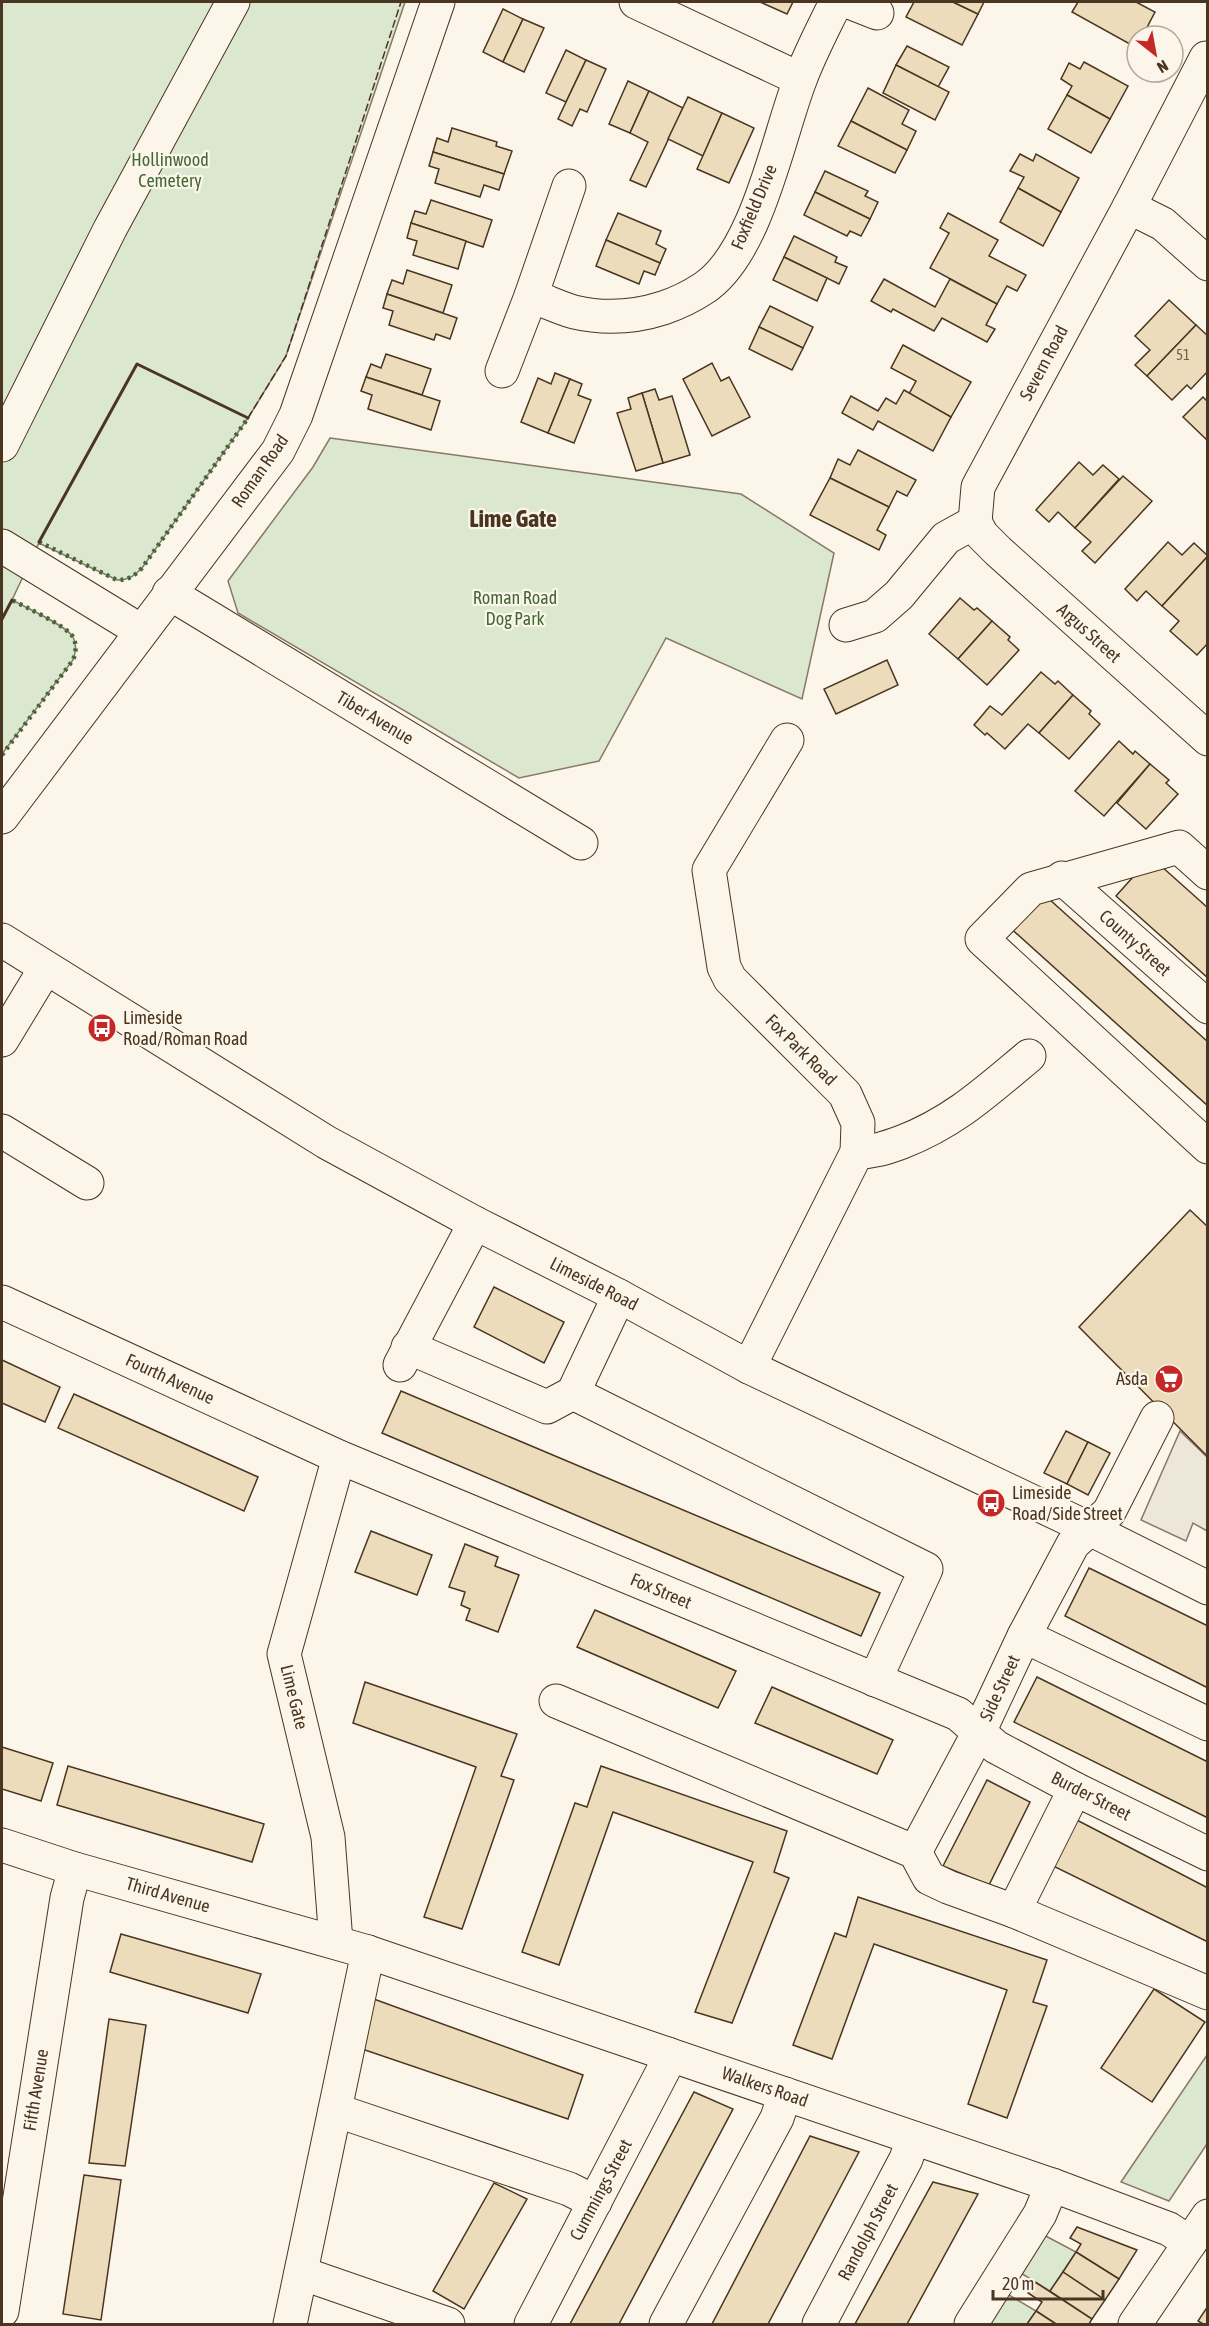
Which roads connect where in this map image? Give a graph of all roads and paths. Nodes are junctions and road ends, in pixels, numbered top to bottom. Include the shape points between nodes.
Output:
1 (233, 2) edge
2 (438, 2) edge
3 (636, 2) edge
4 (836, 2) edge
5 (1206, 58) edge
6 (800, 79) junction
7 (569, 186) dead end
8 (1129, 207) junction
9 (1208, 264) edge
10 (531, 296) junction
11 (502, 371) dead end
12 (2, 445) edge
13 (975, 522) junction
14 (2, 546) edge
15 (169, 592) junction
16 (846, 625) dead end
17 (141, 631) junction
18 (1208, 739) edge
19 (787, 740) dead end
20 (2, 817) edge
21 (581, 843) dead end
22 (1208, 873) edge
23 (1062, 879) junction
24 (2, 940) edge
25 (45, 969) junction
26 (1208, 1007) edge
27 (2, 1040) edge
28 (1029, 1056) dead end
29 (2, 1131) edge
30 (1208, 1147) edge
31 (857, 1152) junction
32 (87, 1183) dead end
33 (476, 1223) junction
34 (619, 1296) junction
35 (2, 1302) edge
36 (748, 1367) junction
37 (573, 1393) junction
38 (1157, 1418) dead end
39 (339, 1457) junction
40 (1090, 1529) junction
41 (1208, 1588) edge
42 (1024, 1636) junction
43 (875, 1680) junction
44 (556, 1701) dead end
45 (1208, 1724) edge
46 (979, 1732) junction
47 (1075, 1789) junction
48 (2, 1845) edge
49 (915, 1852) junction
50 (1208, 1854) edge
51 (75, 1869) junction
52 (1014, 1911) junction
53 (336, 1942) junction
54 (368, 1952) junction
55 (1208, 1993) edge
56 (668, 2054) junction
57 (785, 2094) junction
58 (335, 2110) junction
59 (913, 2138) junction
60 (1052, 2185) junction
61 (596, 2202) junction
62 (9, 2208) edge
63 (1208, 2216) edge
64 (1190, 2243) junction
65 (301, 2273) junction
66 (2, 2311) edge
67 (290, 2325) edge
68 (448, 2325) edge
69 (531, 2325) edge
70 (666, 2325) edge
71 (819, 2325) edge
72 (971, 2325) edge
73 (1135, 2325) edge

1 - 12 street via 110,229
2 - 15 street, Roman Road via 296,415 278,451
3 - 6 street
4 - 6 street, Foxfield Drive
5 - 8 street, Severn Road
6 - 10 street, Foxfield Drive via 749,227 731,261 706,287 678,303 640,316 573,311
7 - 10 street
8 - 9 street via 1164,224
8 - 13 street, Severn Road via 978,487
10 - 11 street
13 - 16 street via 946,538 899,596 875,616
13 - 18 street, Argus Street via 998,551
14 - 17 street
15 - 17 street, Roman Road
15 - 21 street, Tiber Avenue
17 - 20 street, Roman Road
19 - 31 street, Fox Park Road via 709,870 724,967 730,979 845,1094 858,1123
22 - 23 street via 1179,847
23 - 26 street, County Street
23 - 30 street via 1031,889 981,939
24 - 25 street, Limeside Road
25 - 27 street
25 - 33 street, Limeside Road via 326,1142
28 - 31 street via 962,1112 929,1132 875,1152
29 - 32 street
31 - 36 street, Fox Park Road
33 - 34 street, Limeside Road
33 - 37 street via 404,1356 547,1407
34 - 36 street, Limeside Road
34 - 37 street
35 - 39 street, Fourth Avenue
36 - 40 street, Limeside Road
37 - 43 street via 926,1569
38 - 40 street, Side Street via 1109,1512
39 - 43 street, Fox Street
39 - 53 street, Lime Gate via 284,1654 328,1837
40 - 41 street, Limeside Road
40 - 42 street, Side Street via 1073,1544
42 - 45 street
42 - 46 street, Side Street
43 - 46 street, Fox Street via 958,1714
44 - 49 street
46 - 47 street, Burder Street via 996,1747
46 - 49 street, Side Street
47 - 50 street, Burder Street
47 - 52 street
48 - 51 street, Third Avenue
49 - 52 street via 929,1878
51 - 53 street, Third Avenue
51 - 62 street, Fifth Avenue
52 - 55 street
53 - 54 street, Walkers Road
54 - 56 street, Walkers Road
54 - 58 street
56 - 57 street, Walkers Road
56 - 61 street, Cummings Street
57 - 59 street, Walkers Road
57 - 70 street via 777,2118
58 - 61 street
58 - 65 street
59 - 60 street, Walkers Road
59 - 71 street, Randolph Street via 906,2159
60 - 64 street, Walkers Road via 1169,2229
60 - 72 street via 1040,2214
61 - 69 street, Cummings Street
62 - 66 street, Fifth Avenue
63 - 64 street
64 - 73 street
65 - 67 street
65 - 68 street

